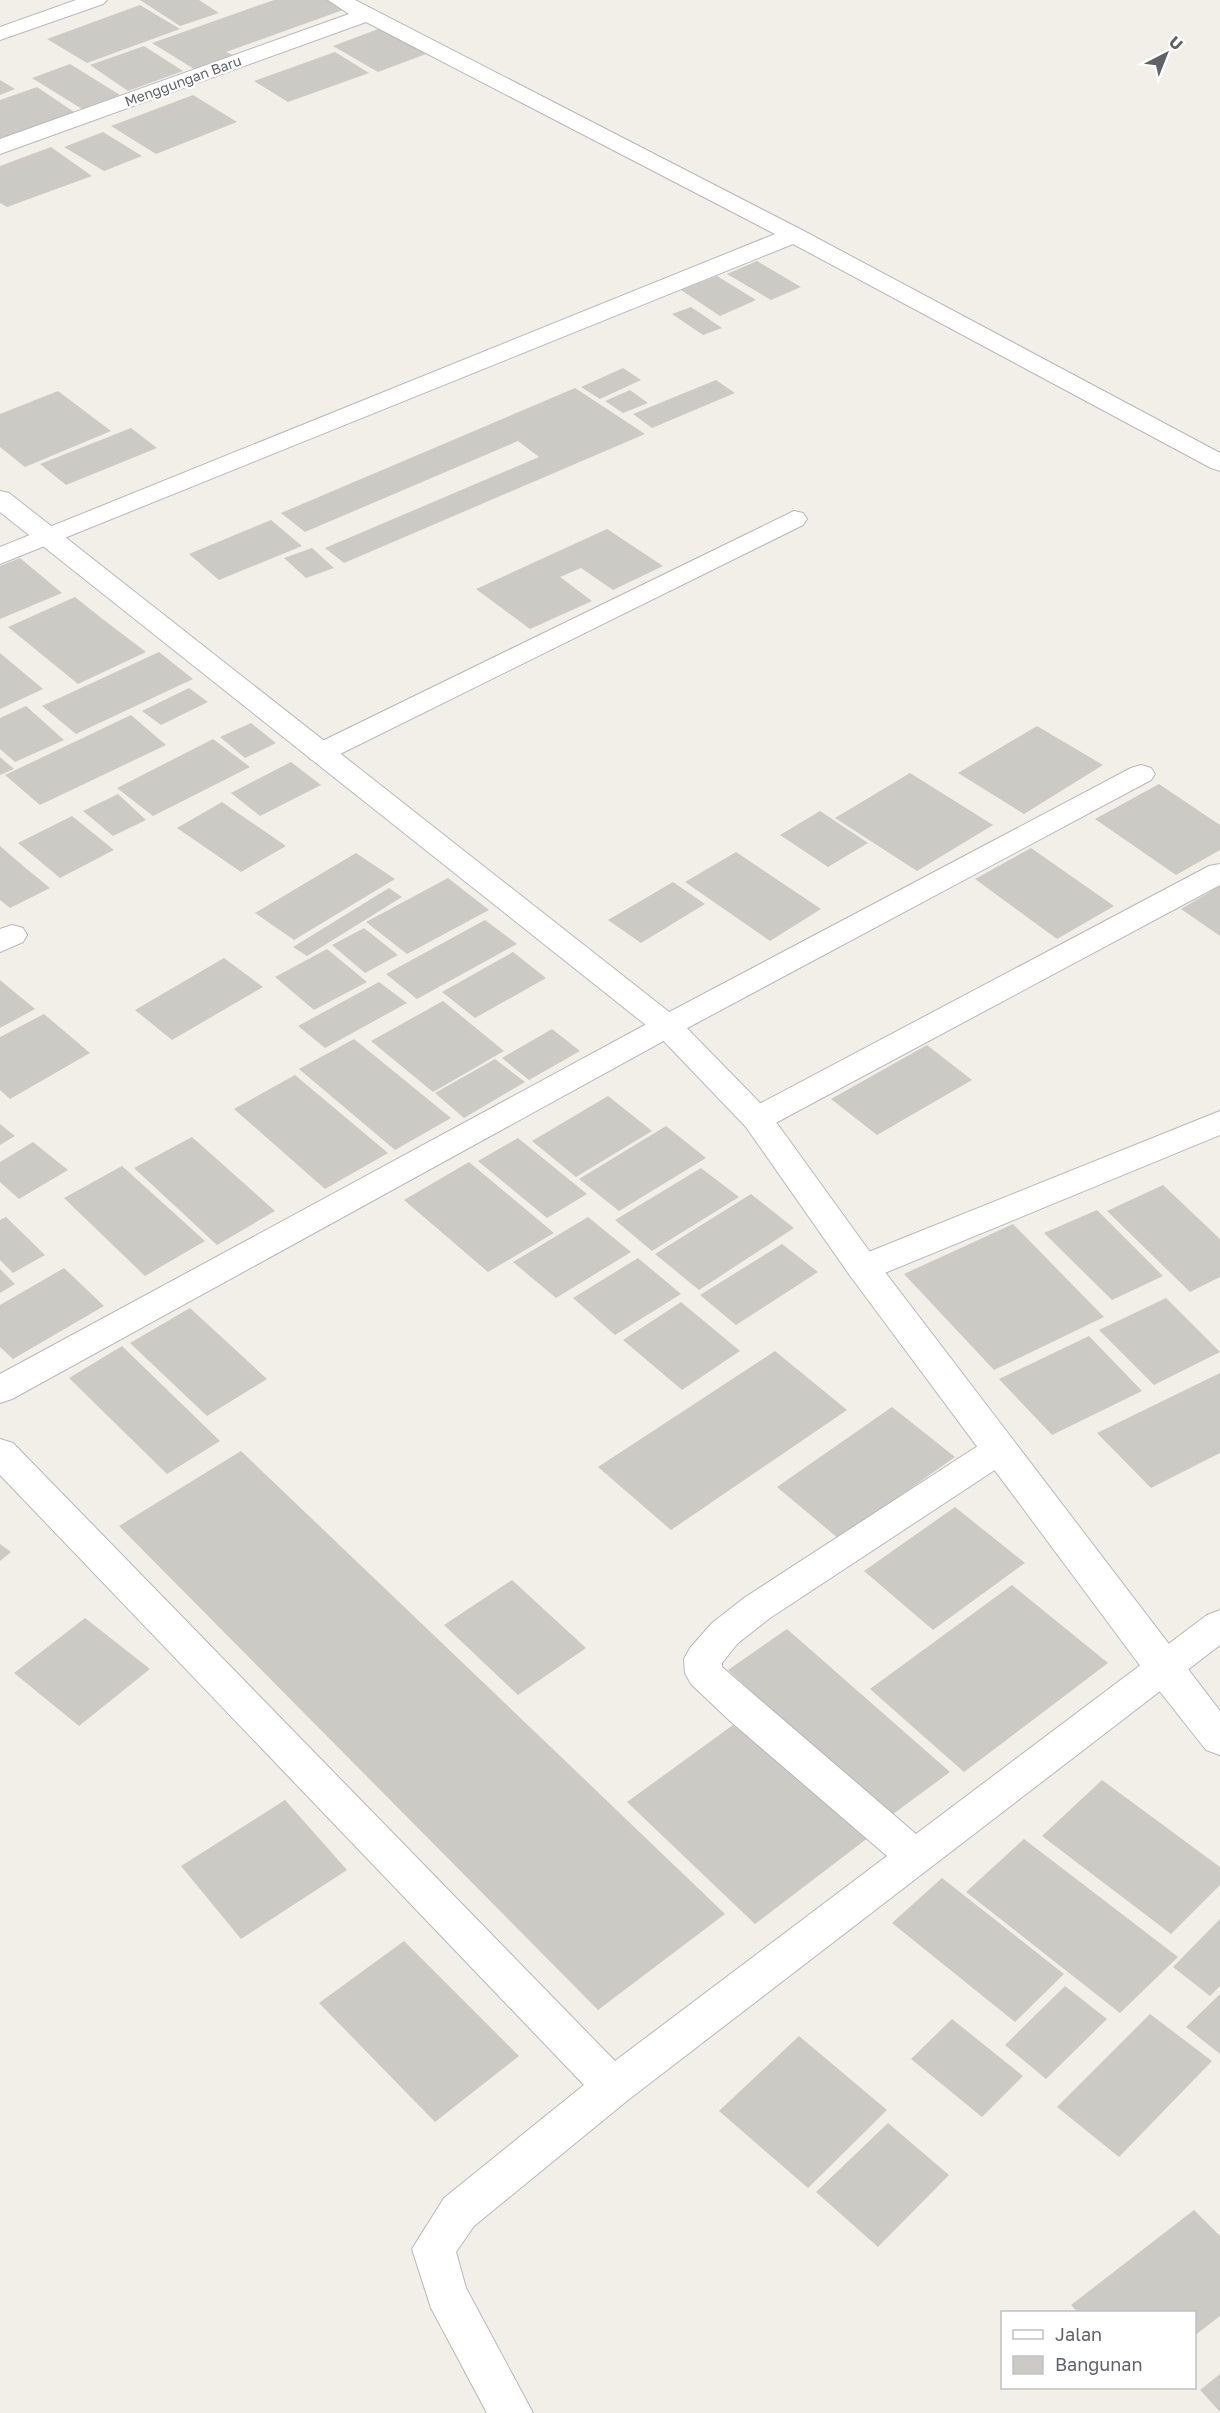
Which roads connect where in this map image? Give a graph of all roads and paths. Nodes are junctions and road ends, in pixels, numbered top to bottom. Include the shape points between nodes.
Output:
1 (96, 0) edge
2 (339, 0) edge
3 (366, 15) junction
4 (0, 34) edge
5 (0, 147) edge
6 (794, 235) junction
7 (1220, 463) edge
8 (0, 499) edge
9 (794, 519) dead end
10 (48, 537) junction
11 (0, 556) edge
12 (320, 753) junction
13 (1141, 774) dead end
14 (1220, 873) edge
15 (667, 1026) junction
16 (757, 1119) junction
17 (1220, 1122) edge
18 (863, 1268) junction
19 (0, 1390) edge
20 (1000, 1449) junction
21 (0, 1452) edge
22 (1220, 1625) edge
23 (1163, 1668) junction
24 (1220, 1739) edge
25 (915, 1857) junction
26 (613, 2086) junction
27 (511, 2413) edge

1 - 4 street
2 - 3 street
3 - 5 street, Menggungan Baru
3 - 6 street
6 - 7 street
6 - 10 street
8 - 10 street
9 - 12 street
10 - 11 street
10 - 12 street
12 - 15 street
13 - 15 street
14 - 16 street
15 - 16 street
15 - 19 street
16 - 18 street
17 - 18 street
18 - 20 street
20 - 23 street
20 - 25 street via 757,1608 725,1633 703,1659 704,1673 735,1702
21 - 26 street
22 - 23 street
23 - 24 street
23 - 25 street
25 - 26 street
26 - 27 street via 459,2212 434,2249 446,2294

